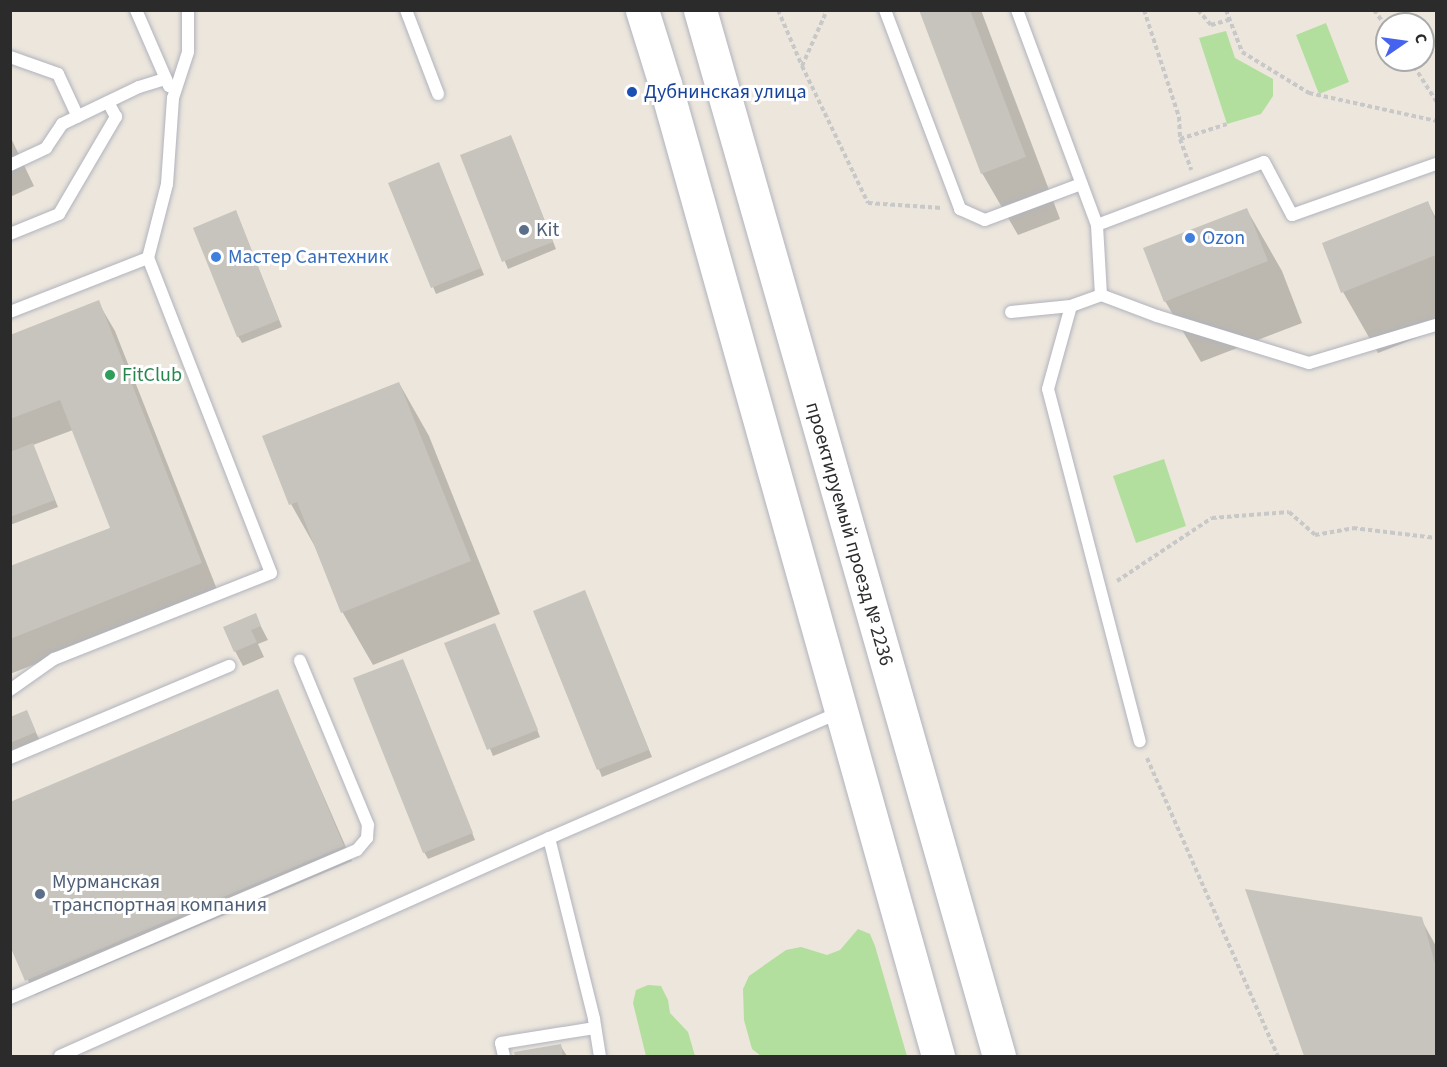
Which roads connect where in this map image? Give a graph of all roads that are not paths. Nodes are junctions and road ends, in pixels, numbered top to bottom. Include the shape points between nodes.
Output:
1 (136, 10) edge
2 (188, 10) edge
3 (406, 10) edge
4 (642, 10) edge
5 (700, 10) edge
6 (885, 10) edge
7 (1017, 10) edge
8 (10, 57) edge
9 (166, 79) junction
10 (438, 94) dead end
11 (173, 98) junction
12 (108, 102) junction
13 (78, 117) junction
14 (1437, 164) edge
15 (10, 165) edge
16 (1081, 184) junction
17 (1096, 225) junction
18 (10, 234) edge
19 (148, 258) junction
20 (1101, 295) junction
21 (1071, 306) junction
22 (10, 312) edge
23 (1011, 312) dead end
24 (1437, 325) edge
25 (300, 661) dead end
26 (229, 666) dead end
27 (10, 690) edge
28 (840, 712) junction
29 (1140, 741) road end
30 (10, 758) edge
31 (549, 838) junction
32 (10, 998) edge
33 (595, 1028) junction
34 (60, 1056) edge
35 (504, 1056) edge
36 (600, 1056) edge
37 (938, 1056) edge
38 (999, 1056) edge

1 - 9 lane
2 - 11 lane via 188,52
3 - 10 lane
4 - 28 main road
5 - 38 main road, проектируемый проезд № 2236
6 - 16 lane via 960,209 985,220
7 - 16 lane
8 - 13 lane via 58,74
9 - 11 lane
9 - 12 lane
11 - 19 lane via 167,184
12 - 13 lane
12 - 18 lane via 116,117 59,214
13 - 15 lane via 62,124 46,148
14 - 17 lane via 1293,215 1264,162
16 - 17 lane
17 - 20 lane
19 - 22 lane
19 - 27 lane via 271,573 54,659
20 - 21 lane
20 - 24 lane via 1309,363
21 - 23 lane
21 - 29 lane via 1048,389
25 - 32 lane via 368,825 367,838 357,850
26 - 30 lane
28 - 31 lane
28 - 37 main road
31 - 33 lane
31 - 34 lane
33 - 35 lane via 501,1043
33 - 36 lane

